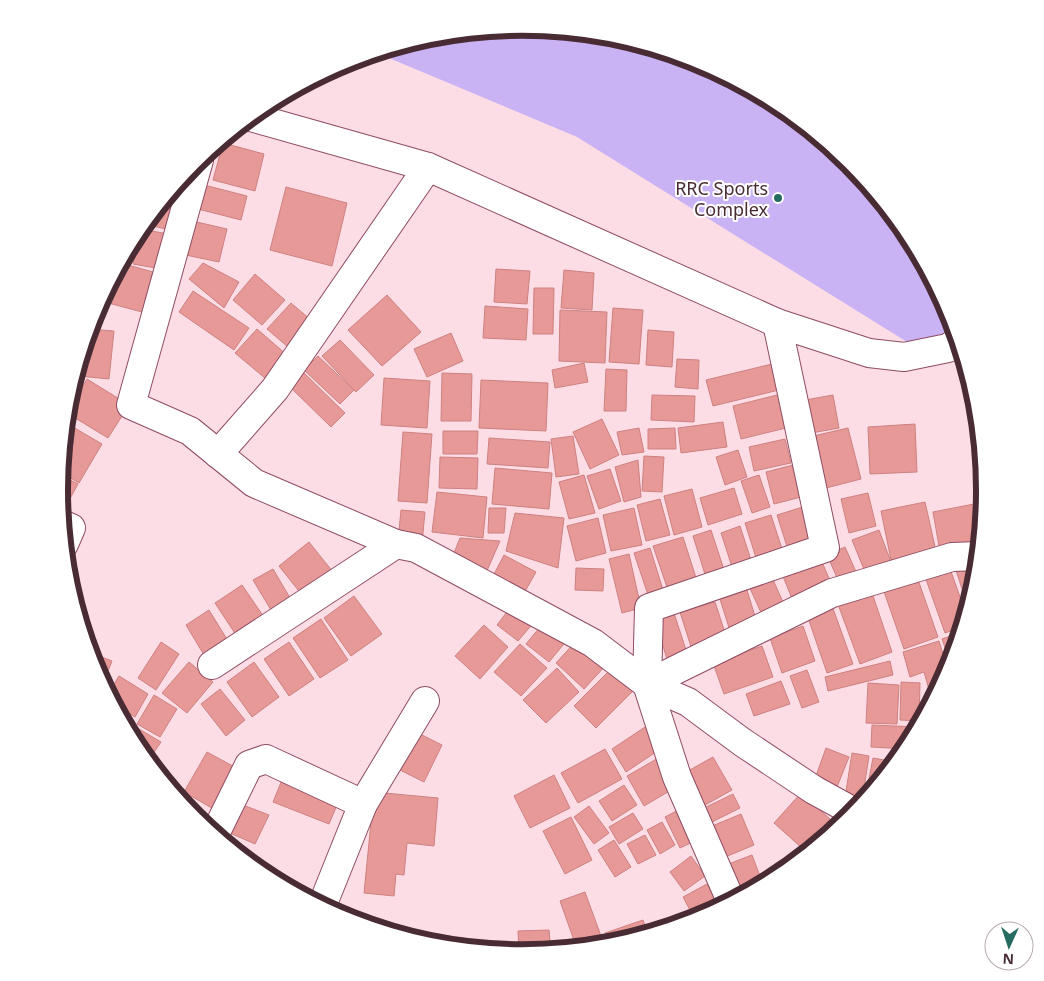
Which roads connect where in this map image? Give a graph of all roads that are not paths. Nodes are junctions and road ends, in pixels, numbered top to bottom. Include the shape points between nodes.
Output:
1 (260, 120) edge
2 (428, 167) junction
3 (195, 176) edge
4 (777, 323) junction
5 (952, 345) edge
6 (218, 454) junction
7 (396, 544) junction
8 (971, 556) edge
9 (212, 665) dead end
10 (647, 684) junction
11 (425, 701) dead end
12 (363, 804) junction
13 (847, 808) edge
14 (218, 828) edge
15 (728, 895) edge
16 (325, 900) edge

1 - 2 street
2 - 4 street
2 - 6 street via 275,389
3 - 6 street via 131,405 190,431
4 - 5 street via 869,353 904,357
4 - 10 street via 825,548 649,608
6 - 7 street via 254,483
7 - 9 street
7 - 10 street via 416,548 593,643
8 - 10 street via 952,557 832,593
10 - 13 street via 688,702 742,742
10 - 15 street via 677,777
11 - 12 street
12 - 14 street via 266,759 249,765
12 - 16 street

